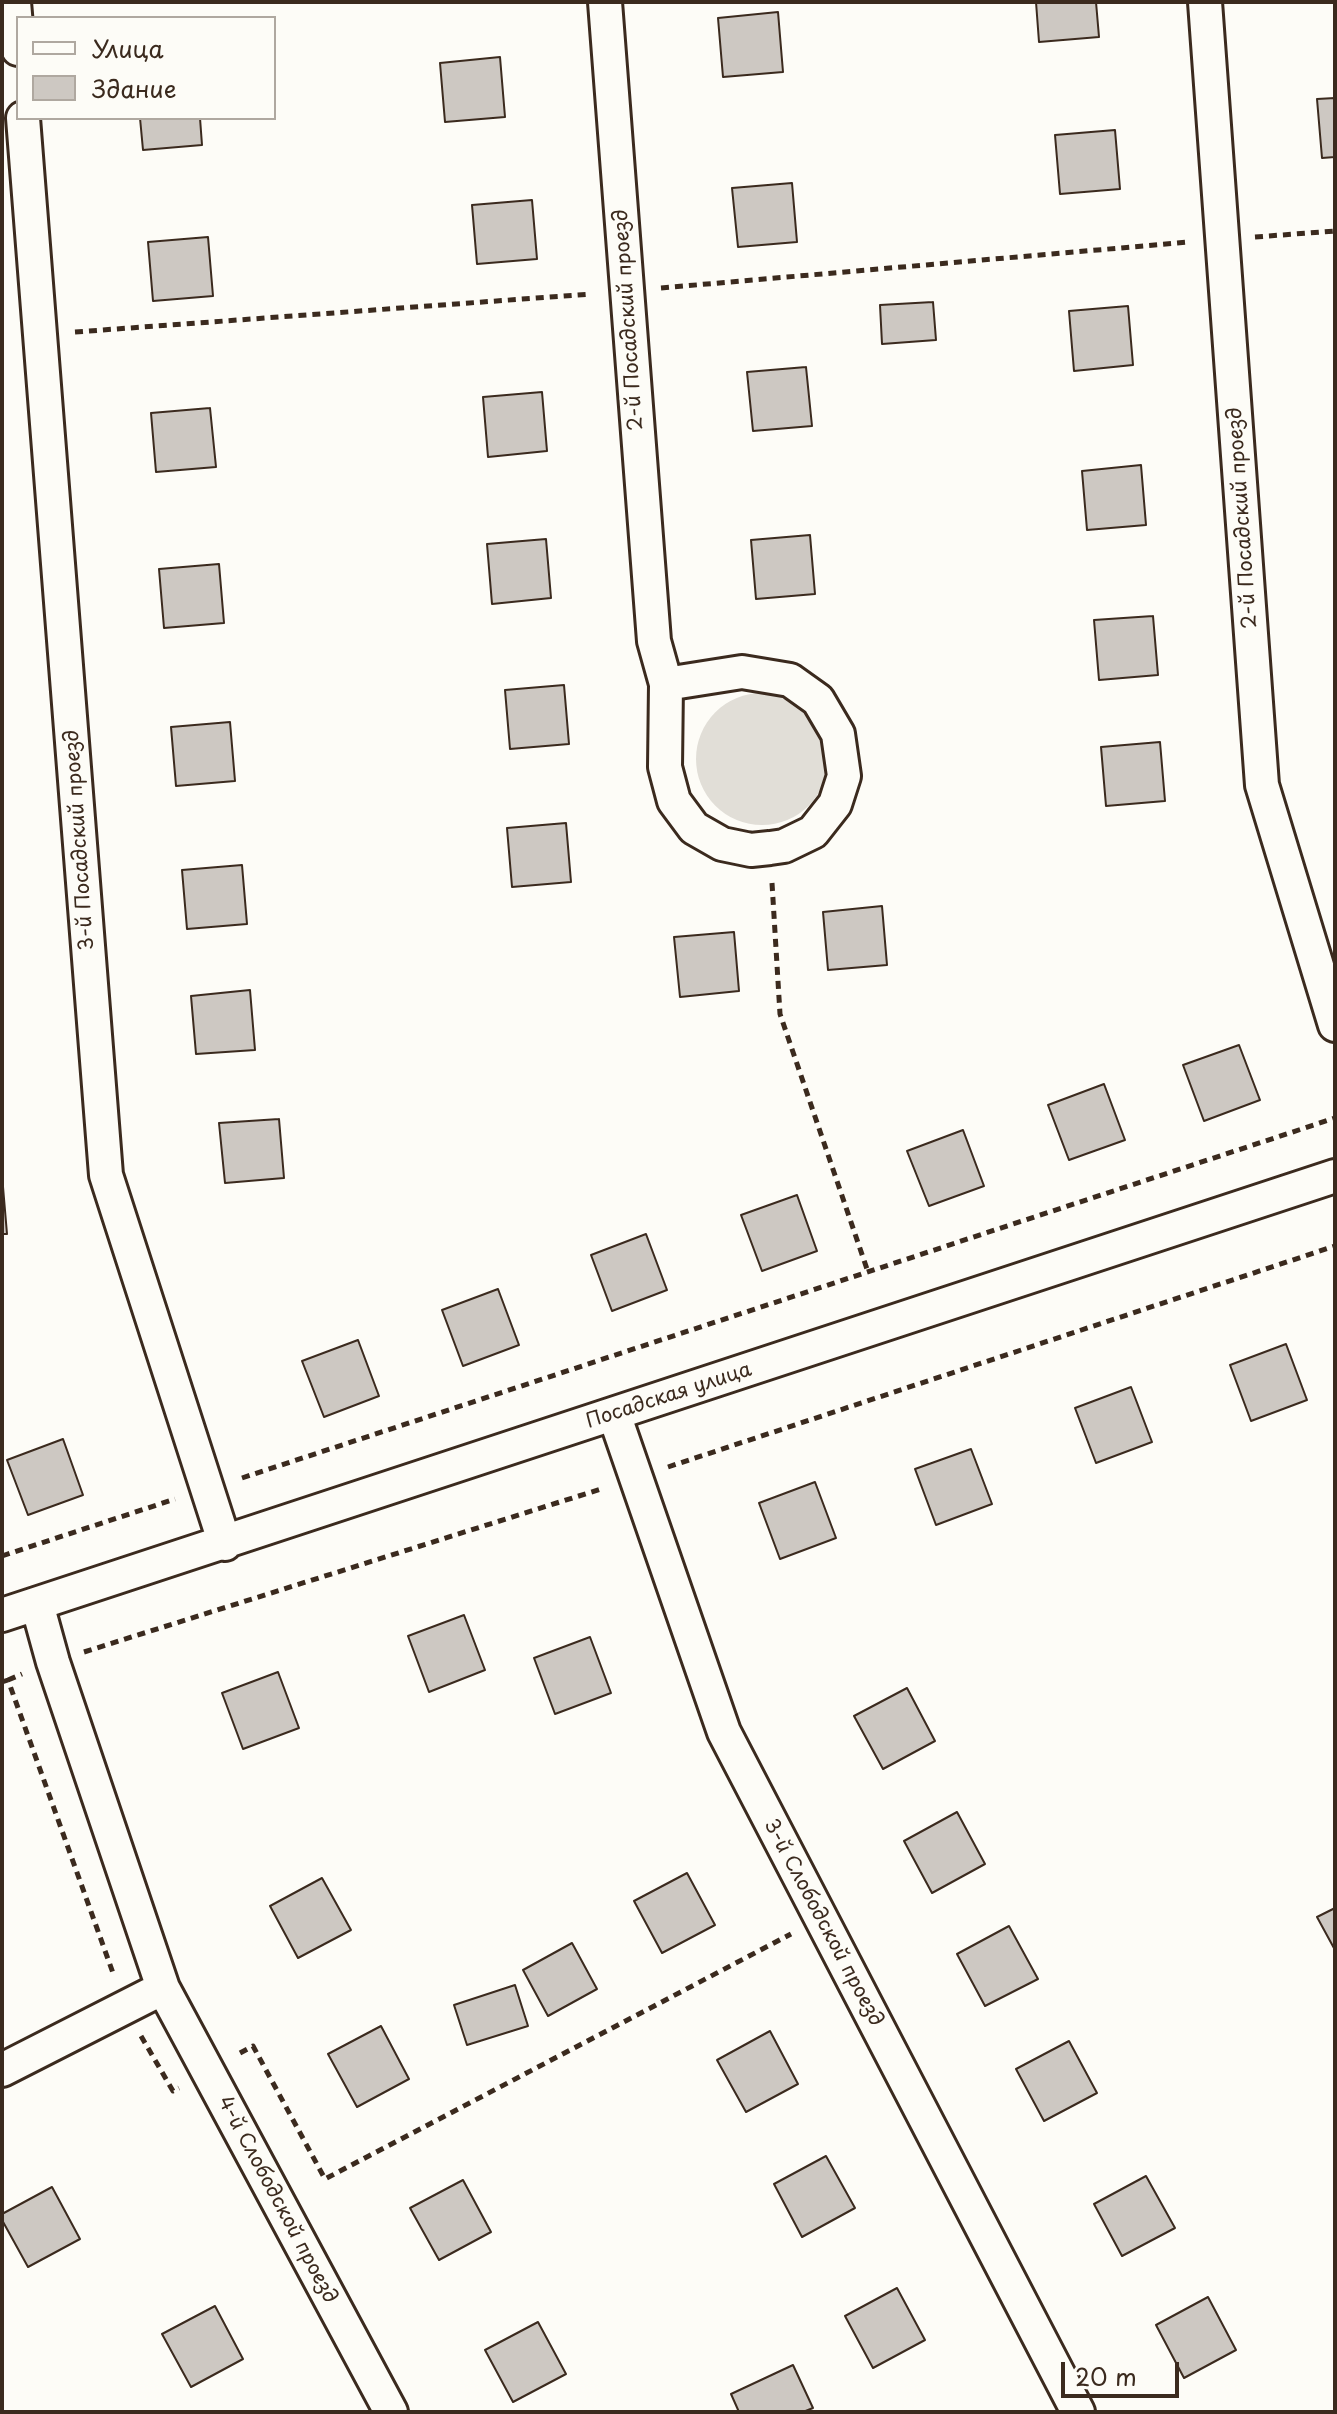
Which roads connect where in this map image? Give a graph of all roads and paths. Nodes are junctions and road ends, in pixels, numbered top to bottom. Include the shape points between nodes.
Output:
1 (14, 2) edge
2 (605, 2) edge
3 (1205, 2) edge
4 (16, 26) edge
5 (23, 120) edge
6 (1335, 231) edge
7 (1222, 240) junction
8 (627, 291) junction
9 (41, 334) junction
10 (666, 684) junction
11 (770, 848) junction
12 (1335, 1025) edge
13 (1335, 1118) edge
14 (1335, 1176) edge
15 (868, 1272) junction
16 (614, 1414) junction
17 (207, 1489) junction
18 (225, 1544) junction
19 (2, 1556) edge
20 (37, 1604) junction
21 (2, 1615) edge
22 (2, 1682) edge
23 (821, 1918) junction
24 (163, 1988) junction
25 (125, 2007) junction
26 (2, 2070) edge
27 (208, 2072) junction
28 (391, 2412) edge
29 (1078, 2412) edge

1 - 4 street
2 - 8 street, 2-й Посадский проезд
3 - 7 street, 2-й Посадский проезд
5 - 9 street, 3-й Посадский проезд
6 - 7 path
7 - 8 path
7 - 12 street, 2-й Посадский проезд via 1262,785
8 - 9 path
8 - 10 street, 2-й Посадский проезд via 654,641
9 - 17 street, 3-й Посадский проезд via 106,1175
10 - 11 street, 2-й Посадский проезд via 665,767 674,801 694,828 722,844
10 - 11 street, 2-й Посадский проезд via 742,672 790,680 818,700 838,734 844,776 835,804 813,832
11 - 15 path via 780,1014
13 - 15 path
14 - 16 street, Посадская улица
15 - 17 path
16 - 18 street, Посадская улица
16 - 23 street, 3-й Слободской проезд via 724,1732
17 - 18 street, 3-й Посадский проезд
17 - 19 path
18 - 20 street, Посадская улица
20 - 21 street, Посадская улица
20 - 24 street, 4-й Слободской проезд
22 - 25 path via 8,1680
23 - 27 path via 325,2179 253,2046
23 - 29 street, 3-й Слободской проезд
24 - 25 street
24 - 27 street, 4-й Слободской проезд
25 - 26 street
25 - 27 path via 173,2091
27 - 28 street, 4-й Слободской проезд

